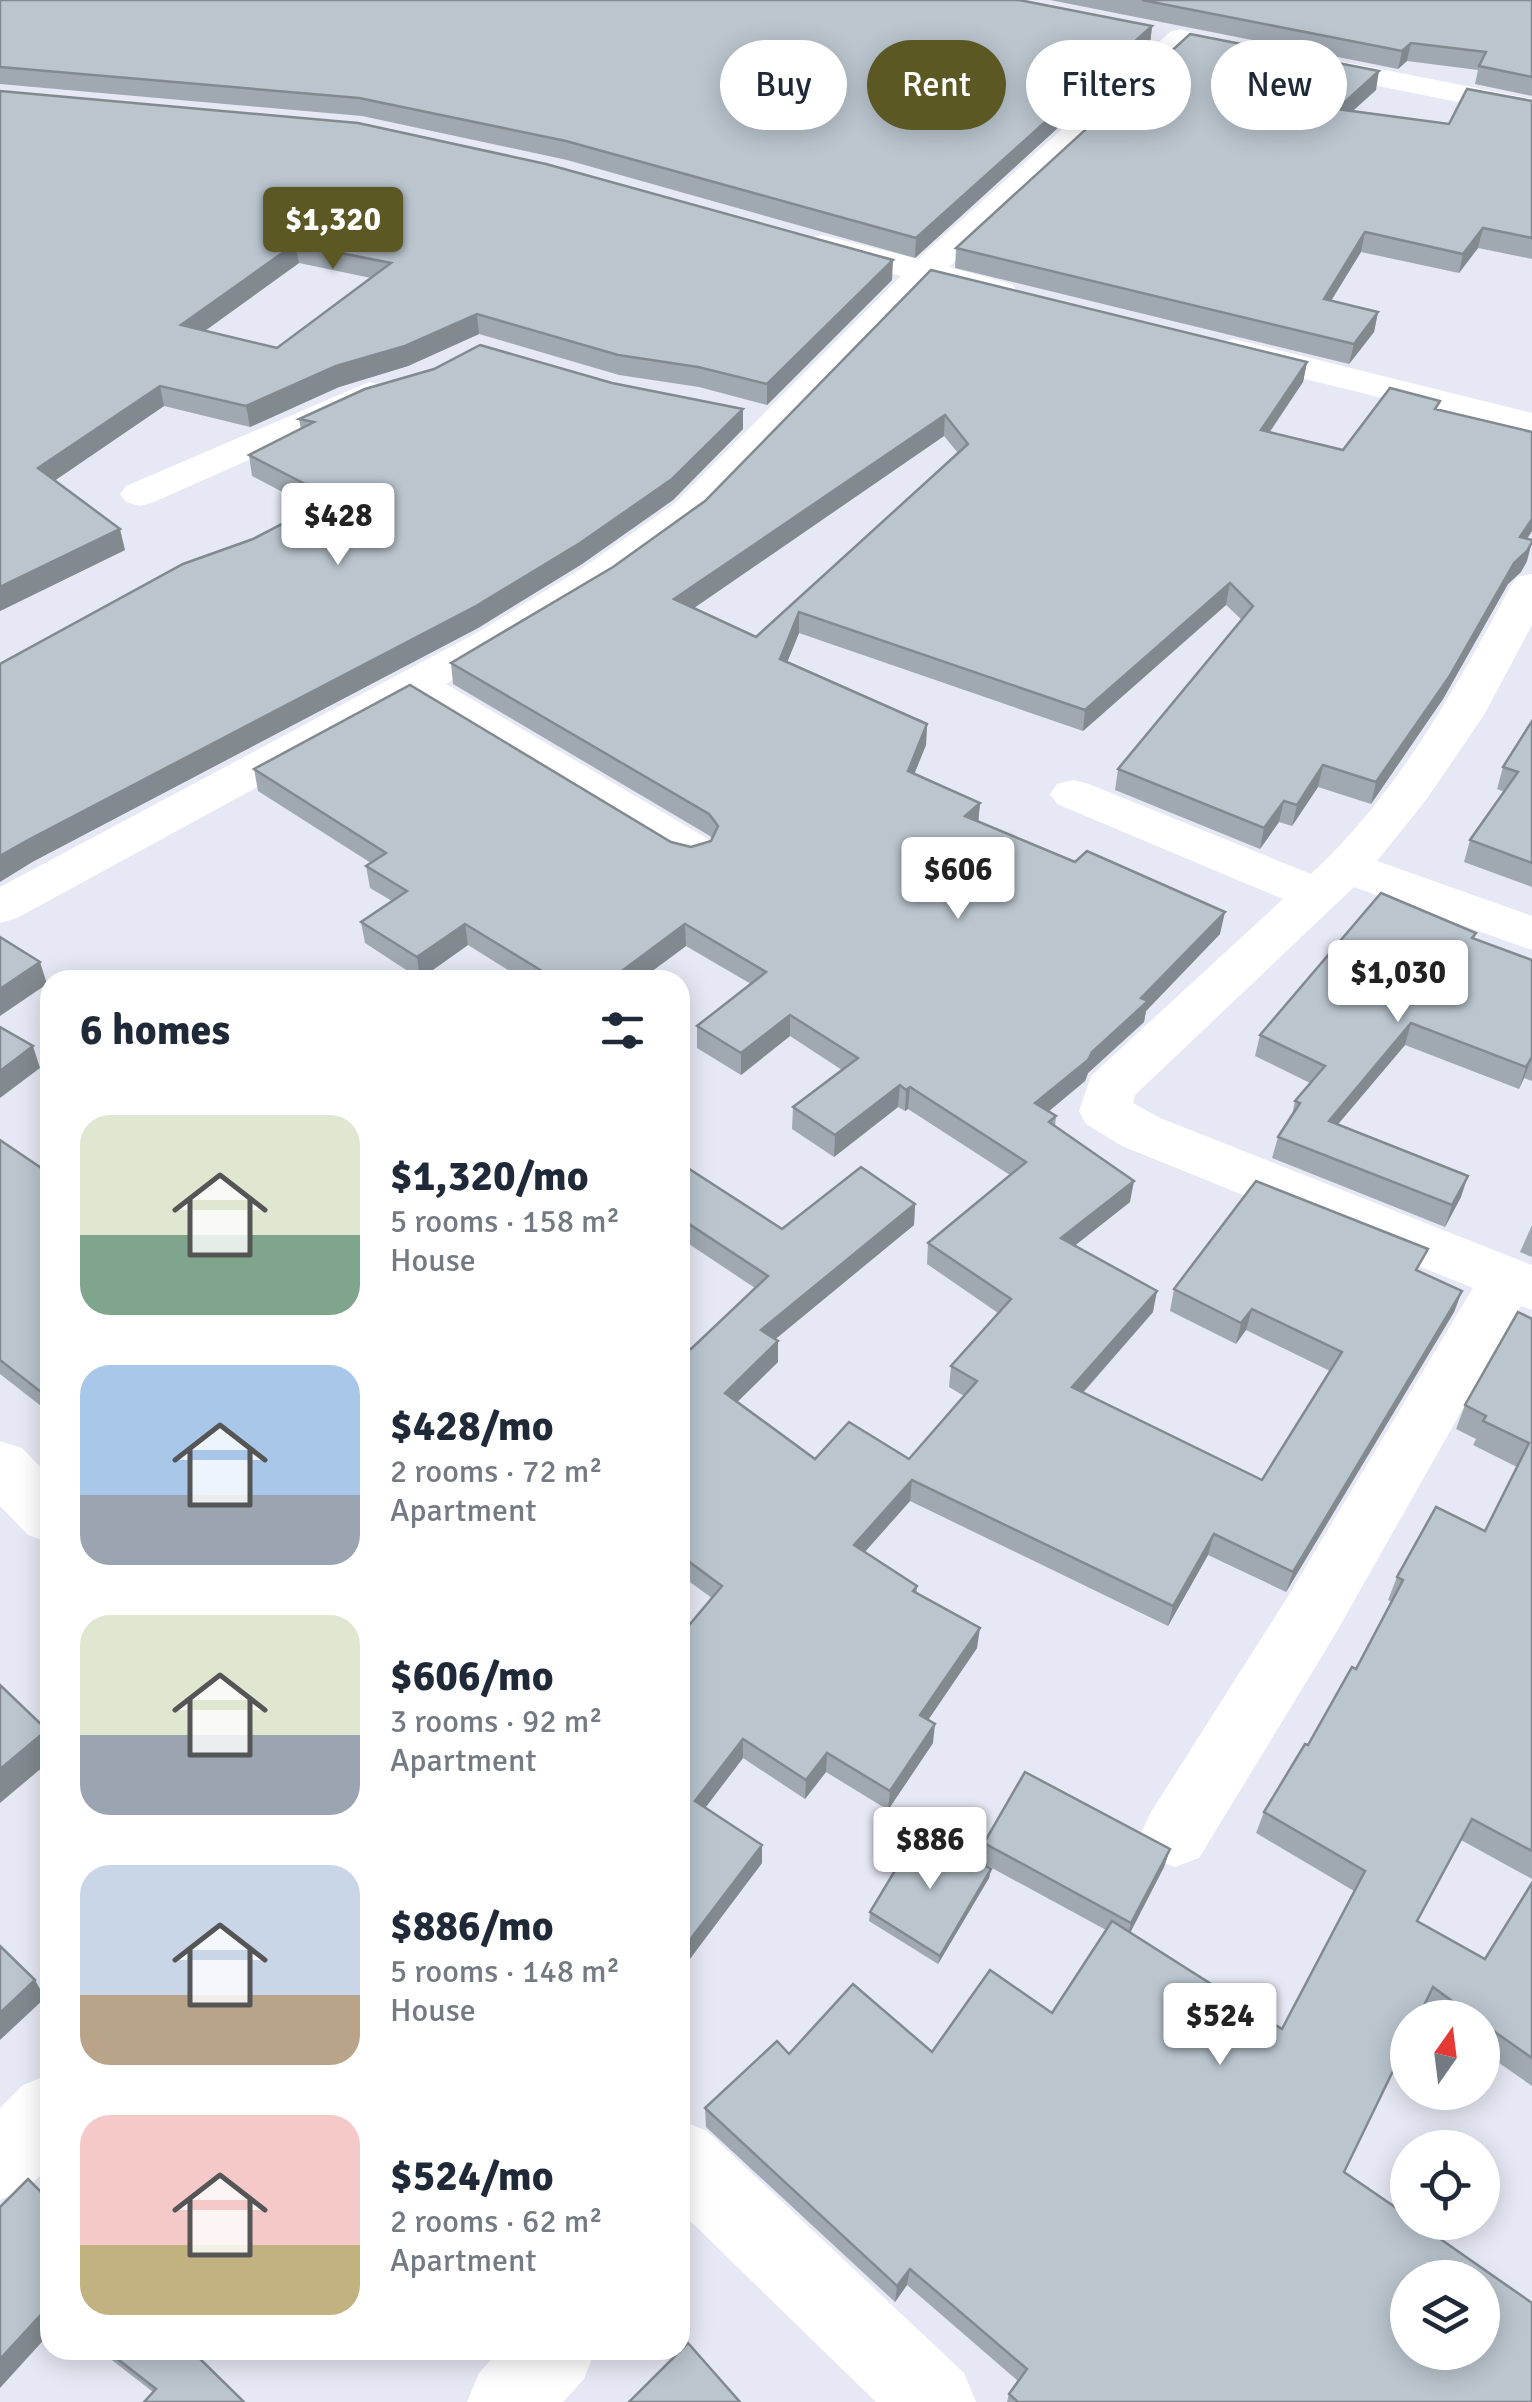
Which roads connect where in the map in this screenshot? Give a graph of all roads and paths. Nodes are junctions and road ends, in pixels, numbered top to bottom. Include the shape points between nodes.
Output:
1 (1173, 37) dead end
2 (1347, 71) edge
3 (1532, 108) edge
4 (799, 239) edge
5 (922, 274) junction
6 (1023, 297) edge
7 (1203, 342) edge
8 (404, 384) edge
9 (730, 410) edge
10 (777, 423) junction
11 (1532, 424) edge
12 (140, 494) dead end
13 (1532, 586) edge
14 (413, 683) junction
15 (1073, 794) dead end
16 (691, 850) edge
17 (1331, 880) junction
18 (0, 907) edge
19 (1532, 934) edge
20 (1520, 1283) edge
21 (0, 1466) edge
22 (40, 1507) edge
23 (1175, 1834) dead end
24 (40, 2122) edge
25 (0, 2162) edge
26 (690, 2187) edge
27 (546, 2360) edge
28 (508, 2402) edge
29 (935, 2402) edge

1 - 5 street
2 - 3 street
4 - 5 street
5 - 6 street
5 - 10 street
7 - 11 street
8 - 12 street via 354,398
9 - 10 street
10 - 14 street via 716,488 614,565
13 - 17 street via 1462,715 1410,790
14 - 16 street
14 - 18 street
15 - 17 street
17 - 19 street
17 - 20 street via 1123,1075 1110,1089 1105,1111 1141,1132
20 - 23 street
21 - 22 street
24 - 25 street
26 - 29 street
27 - 28 street

